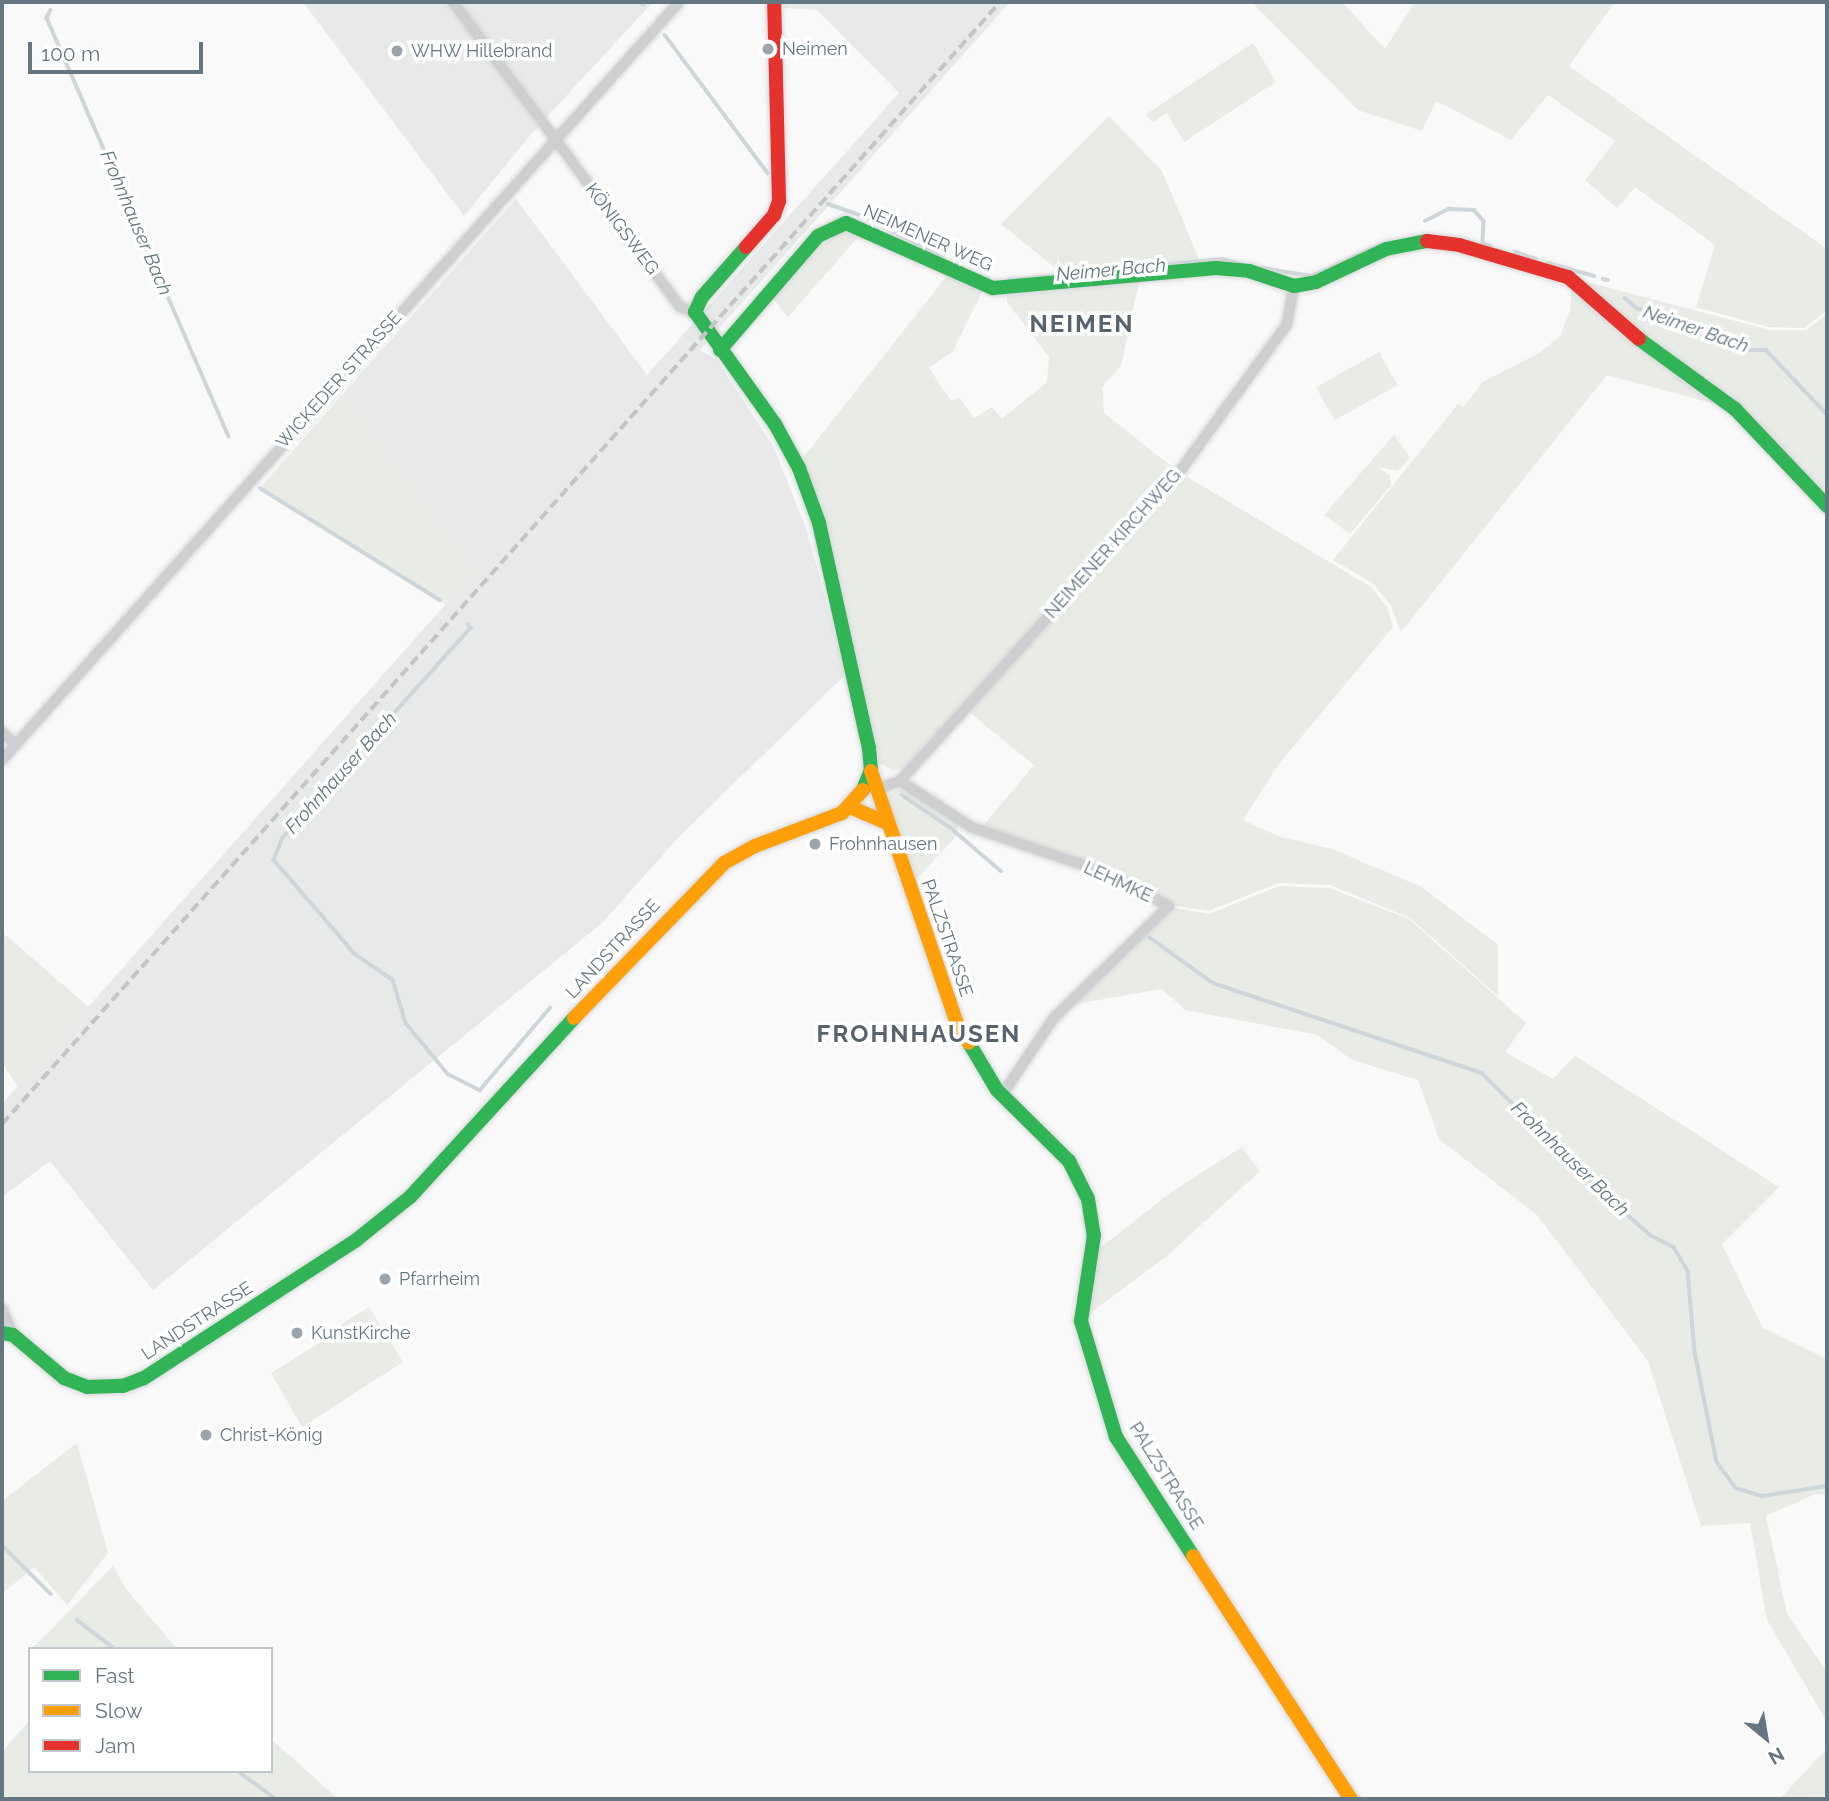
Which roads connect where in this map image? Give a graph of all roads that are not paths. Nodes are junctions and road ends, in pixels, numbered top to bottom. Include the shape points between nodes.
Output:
1 (453, 2) edge
2 (679, 2) edge
3 (774, 2) edge
4 (555, 139) junction
5 (1294, 286) junction
6 (695, 312) junction
7 (720, 350) junction
8 (239, 474) dead end
9 (247, 484) junction
10 (1827, 506) edge
11 (2, 732) edge
12 (16, 745) junction
13 (2, 760) edge
14 (871, 770) junction
15 (900, 781) junction
16 (876, 789) junction
17 (850, 807) junction
18 (887, 823) junction
19 (1002, 1095) junction
20 (2, 1309) edge
21 (7, 1334) edge
22 (1351, 1799) edge

1 - 4 street, KÖNIGSWEG
2 - 4 street, WICKEDER STRASSE
3 - 6 street via 779,201 774,215 702,297
4 - 6 street, KÖNIGSWEG via 680,307
4 - 9 street, WICKEDER STRASSE
5 - 7 street, NEIMENER WEG via 1249,271 1216,268 993,288 846,223 818,236
5 - 10 street via 1316,282 1387,249 1426,241 1502,255 1568,277 1608,316 1735,409
5 - 15 street, NEIMENER KIRCHWEG via 1287,324 1180,471
6 - 7 street
7 - 14 street via 775,424 799,468 815,512
8 - 9 street
9 - 12 street, WICKEDER STRASSE
11 - 12 street
12 - 13 street, WICKEDER STRASSE
14 - 16 street, PALZSTRASSE
14 - 17 street via 862,793
15 - 16 street
15 - 19 street, LEHMKE via 971,827 1103,872 1169,906 1054,1019
16 - 18 street, PALZSTRASSE
17 - 18 street
17 - 21 street, LANDSTRASSE via 724,863 676,908 401,1204 355,1241 153,1373 123,1386 87,1387 53,1371
18 - 19 street, PALZSTRASSE via 942,990 975,1058
19 - 22 street, PALZSTRASSE via 1069,1161 1088,1199 1094,1236 1081,1321 1116,1437
20 - 21 street

